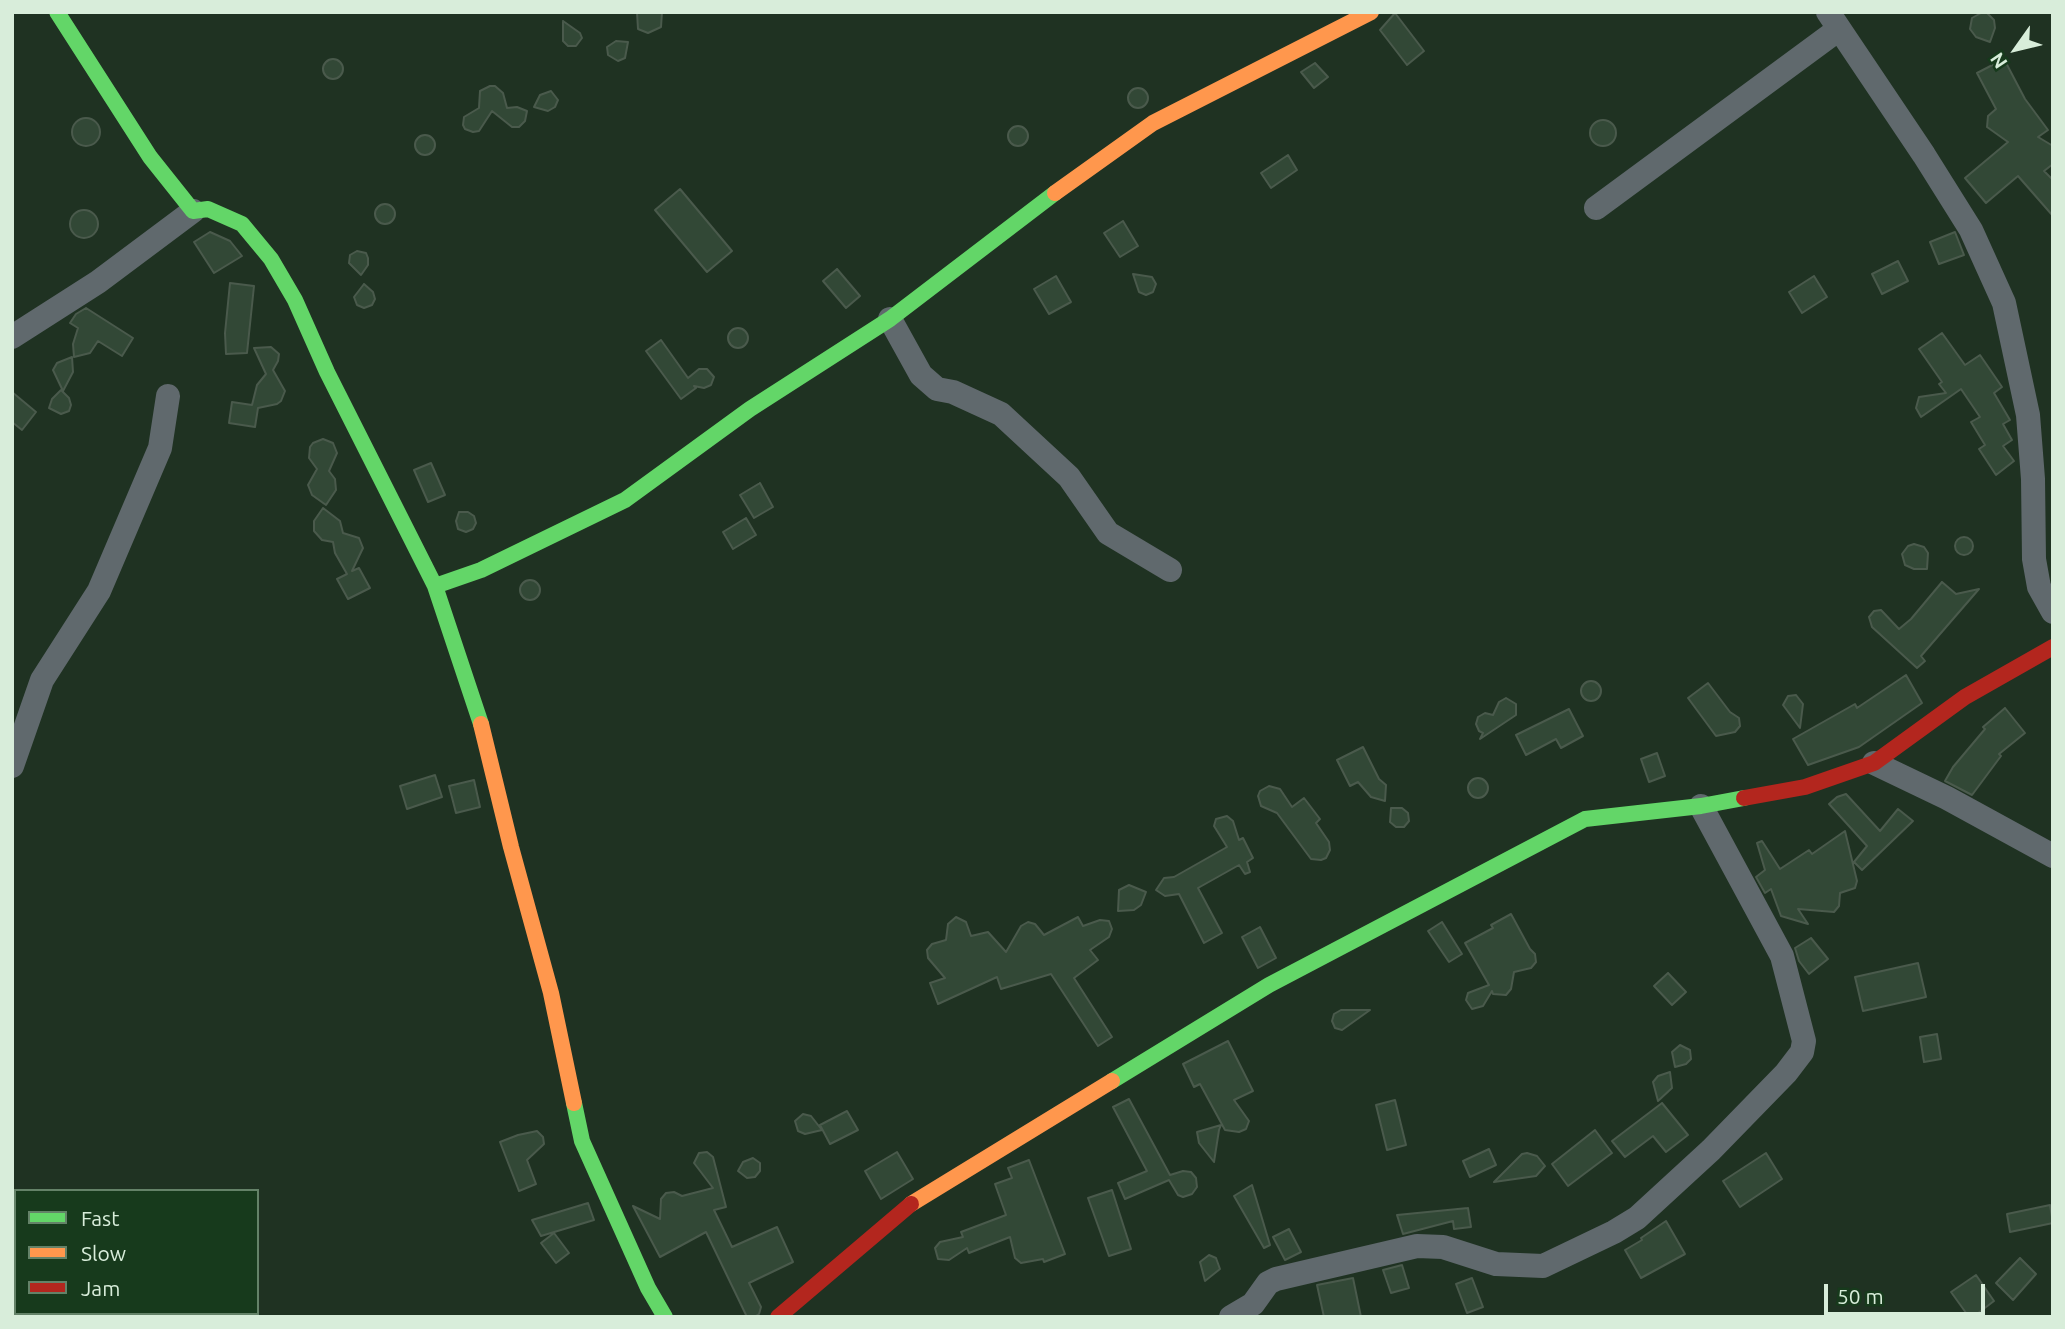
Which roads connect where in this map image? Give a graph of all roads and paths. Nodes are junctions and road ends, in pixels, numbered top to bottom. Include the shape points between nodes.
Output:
1 (57, 12) edge
2 (1371, 12) edge
3 (1835, 18) edge
4 (1596, 208) dead end
5 (193, 211) junction
6 (890, 318) junction
7 (12, 337) edge
8 (168, 396) dead end
9 (2043, 477) edge
10 (1170, 570) dead end
11 (435, 586) junction
12 (2053, 611) edge
13 (2053, 647) edge
14 (1874, 764) junction
15 (12, 766) edge
16 (1701, 806) junction
17 (2053, 856) edge
18 (665, 1317) edge
19 (778, 1317) edge
20 (1231, 1317) edge

1 - 5 street via 150,157
2 - 6 street via 1153,123
3 - 4 street
3 - 9 street via 1971,230 2004,303
5 - 7 street via 98,282
5 - 11 street via 208,209 242,223 271,258
6 - 10 street via 929,382 1001,414 1069,477 1108,533
6 - 11 street via 750,409 625,500 481,570
8 - 15 street via 160,448 99,591 42,680
9 - 12 street via 2034,559 2039,587
11 - 18 street via 480,721 551,993 582,1141
13 - 14 street via 1965,697
14 - 16 street via 1805,787
14 - 17 street
16 - 19 street via 1585,819 1269,985 907,1206
16 - 20 street via 1782,956 1804,1041 1802,1052 1786,1073 1637,1218 1543,1266 1496,1264 1443,1247 1416,1246 1276,1279 1253,1304

